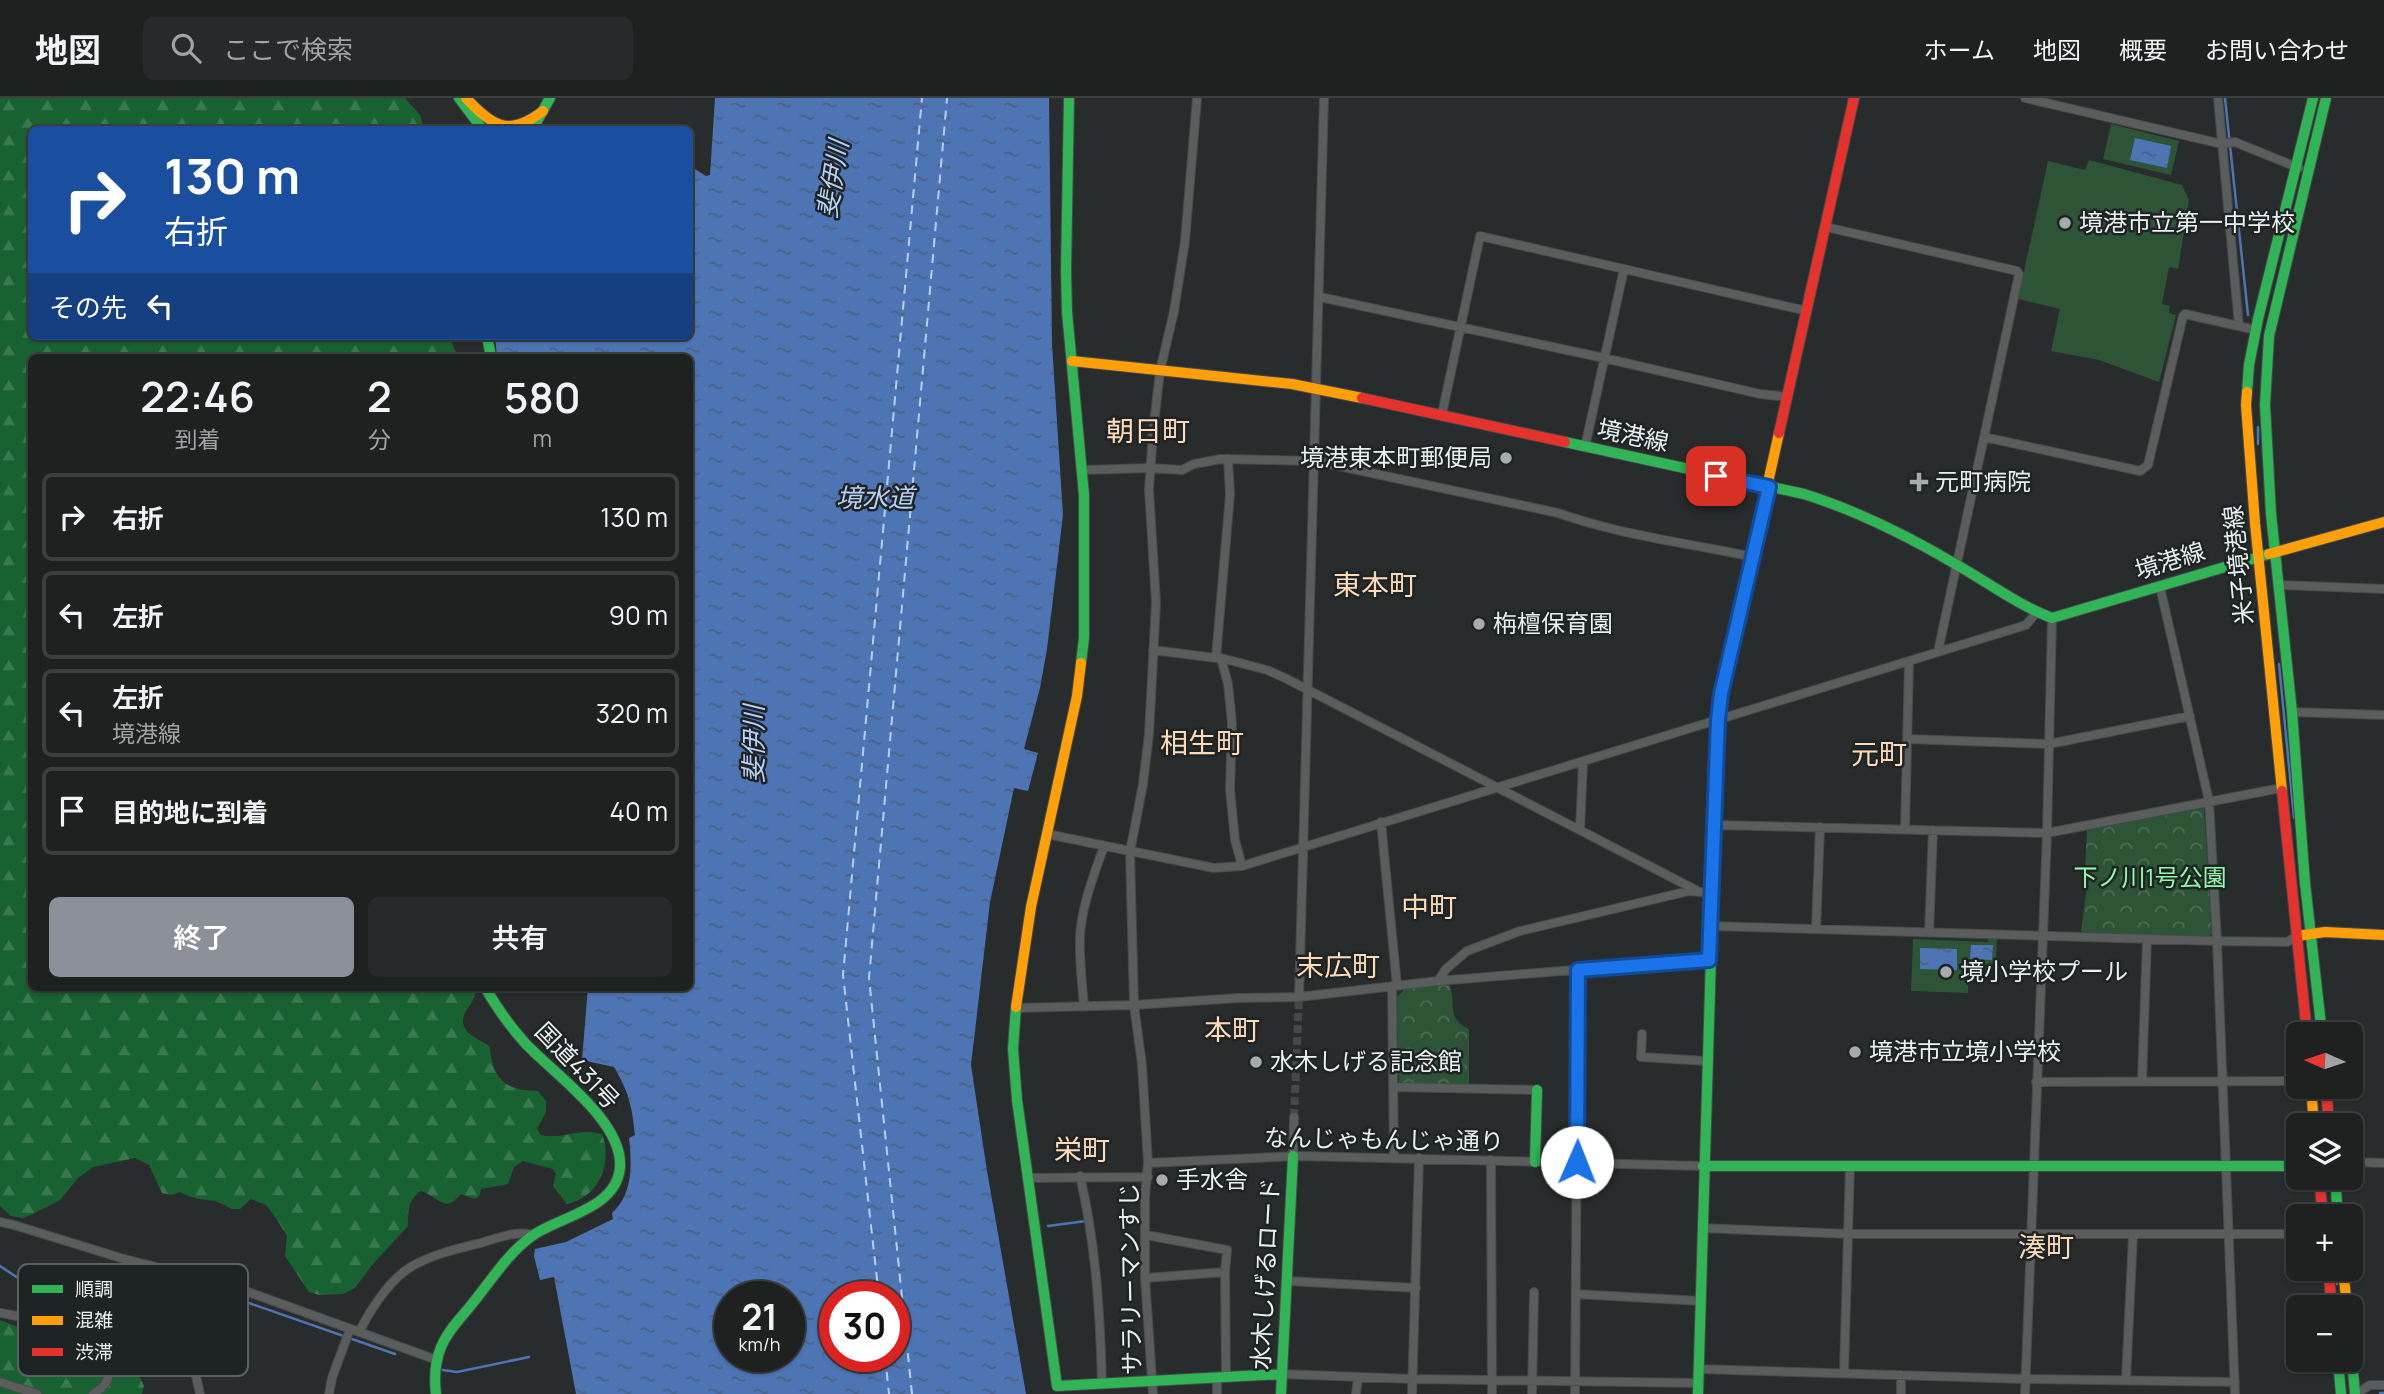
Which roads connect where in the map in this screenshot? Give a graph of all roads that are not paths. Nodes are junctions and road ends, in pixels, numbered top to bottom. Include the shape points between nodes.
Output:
1 (459, 98) edge
2 (466, 98) edge
3 (550, 98) edge
4 (1069, 98) edge
5 (1198, 98) edge
6 (1324, 98) edge
7 (1854, 98) edge
8 (2025, 98) edge
9 (2218, 98) edge
10 (2313, 98) edge
11 (2326, 98) edge
12 (543, 111) junction
13 (480, 126) edge
14 (500, 126) edge
15 (520, 126) edge
16 (534, 126) edge
17 (2222, 144) junction
18 (2296, 167) junction
19 (2308, 172) junction
20 (1826, 227) junction
21 (1624, 269) junction
22 (1320, 297) junction
23 (1807, 311) junction
24 (2239, 326) junction
25 (1461, 327) junction
26 (2256, 330) junction
27 (1604, 358) junction
28 (1072, 361) junction
29 (1160, 371) junction
30 (1316, 388) junction
31 (1788, 397) junction
32 (1442, 414) junction
33 (1984, 437) junction
34 (1585, 447) junction
35 (1228, 459) junction
36 (1315, 461) junction
37 (1150, 468) junction
38 (1083, 470) junction
39 (1769, 487) junction
40 (2384, 522) edge
41 (2275, 552) junction
42 (1753, 556) junction
43 (2258, 557) junction
44 (1956, 564) junction
45 (2278, 586) junction
46 (2160, 587) junction
47 (2384, 589) edge
48 (2036, 613) junction
49 (2052, 618) junction
50 (1153, 650) junction
51 (1940, 651) junction
52 (1219, 658) junction
53 (1909, 662) junction
54 (1307, 689) junction
55 (2292, 712) junction
56 (2384, 715) edge
57 (2190, 716) junction
58 (1718, 720) junction
59 (1908, 739) junction
60 (2049, 744) junction
61 (1583, 762) junction
62 (1499, 787) junction
63 (2281, 788) junction
64 (2209, 801) junction
65 (1381, 822) junction
66 (1714, 825) junction
67 (1820, 827) junction
68 (1905, 829) junction
69 (1580, 830) junction
70 (1933, 830) junction
71 (2047, 833) junction
72 (1047, 834) junction
73 (1104, 846) junction
74 (1303, 847) junction
75 (1130, 852) junction
76 (1242, 866) junction
77 (1696, 890) junction
78 (1712, 893) junction
79 (1711, 926) junction
80 (1816, 929) junction
81 (1929, 933) junction
82 (2311, 933) junction
83 (2042, 935) junction
84 (2297, 936) junction
85 (2384, 936) edge
86 (2147, 939) junction
87 (2217, 942) junction
88 (1709, 960) junction
89 (1578, 970) junction
90 (1438, 981) junction
91 (1395, 986) junction
92 (487, 991) edge
93 (1299, 997) junction
94 (1134, 1005) junction
95 (1084, 1006) junction
96 (1016, 1008) junction
97 (2306, 1022) edge
98 (2321, 1022) edge
99 (1642, 1034) dead end
100 (1706, 1061) junction
101 (2141, 1081) junction
102 (2222, 1081) junction
103 (2286, 1081) edge
104 (2036, 1082) junction
105 (1393, 1087) junction
106 (1537, 1090) joint
107 (1294, 1117) tunnel mouth
108 (1293, 1156) junction
109 (1394, 1157) junction
110 (1419, 1158) junction
111 (1491, 1160) junction
112 (1535, 1161) junction
113 (1577, 1162) junction
114 (2363, 1162) edge
115 (1148, 1163) junction
116 (2384, 1163) edge
117 (1850, 1165) junction
118 (1703, 1166) junction
119 (2033, 1166) junction
120 (2226, 1166) junction
121 (2286, 1166) edge
122 (1080, 1176) junction
123 (1148, 1177) junction
124 (1028, 1178) junction
125 (0, 1222) edge
126 (1702, 1228) junction
127 (1849, 1234) junction
128 (2229, 1234) junction
129 (2286, 1234) edge
130 (534, 1235) junction
131 (1146, 1235) junction
132 (2031, 1235) junction
133 (2133, 1235) junction
134 (138, 1264) edge
135 (1225, 1272) junction
136 (1145, 1278) junction
137 (1287, 1281) junction
138 (1416, 1288) junction
139 (248, 1292) edge
140 (1535, 1292) dead end
141 (1576, 1294) junction
142 (1700, 1301) junction
143 (0, 1313) edge
144 (18, 1316) edge
145 (350, 1333) junction
146 (437, 1360) junction
147 (1698, 1369) junction
148 (1844, 1372) junction
149 (2339, 1372) edge
150 (2353, 1372) edge
151 (1282, 1374) junction
152 (1901, 1375) junction
153 (110, 1376) edge
154 (196, 1376) edge
155 (1222, 1377) junction
156 (1358, 1377) junction
157 (1413, 1379) junction
158 (2026, 1379) junction
159 (2126, 1380) junction
160 (1153, 1381) junction
161 (1493, 1381) junction
162 (1533, 1381) junction
163 (0, 1382) edge
164 (1576, 1382) junction
165 (2235, 1382) junction
166 (1102, 1384) junction
167 (2384, 1385) edge
168 (1698, 1389) edge
169 (1057, 1390) edge
170 (37, 1394) edge
171 (93, 1394) edge
172 (200, 1394) edge
173 (329, 1394) edge
174 (436, 1394) edge
175 (1153, 1394) edge
176 (1217, 1394) edge
177 (1281, 1394) edge
178 (1356, 1394) edge
179 (1412, 1394) edge
180 (1492, 1394) edge
181 (1532, 1394) edge
182 (1575, 1394) edge
183 (1901, 1394) edge
184 (2025, 1394) edge
185 (2235, 1394) edge
186 (2341, 1394) edge
187 (2355, 1394) edge

1 - 13 main road
2 - 14 main road
3 - 12 main road
4 - 28 main road via 1066,271
5 - 29 street, サラリーマンすじ via 1185,241
6 - 22 street
7 - 20 main road
8 - 17 street
9 - 17 street
10 - 18 main road, 米子境港線
11 - 19 main road, 米子境港線
12 - 15 main road
12 - 16 main road
17 - 18 street via 2235,142
17 - 24 street
18 - 19 street
18 - 26 main road, 米子境港線
19 - 41 main road, 米子境港線 via 2278,292 2266,369
20 - 23 main road
20 - 33 street via 2017,271
21 - 23 street
21 - 25 street via 1480,236
21 - 27 street
22 - 25 street
22 - 30 street
23 - 31 main road
24 - 26 street
24 - 33 street via 2183,316 2148,465 2140,471
25 - 27 street
25 - 32 street
26 - 43 main road, 米子境港線 via 2246,405
27 - 31 street
27 - 34 street
28 - 29 main road, 境港線
28 - 38 main road
29 - 30 main road, 境港線
29 - 37 street, サラリーマンすじ
30 - 32 main road, 境港線
30 - 36 street
31 - 39 main road
32 - 34 main road, 境港線
33 - 44 street
34 - 39 main road, 境港線
35 - 36 street
35 - 37 street via 1182,470
35 - 52 street via 1230,494
36 - 42 street
36 - 54 street
37 - 38 street
37 - 50 street, サラリーマンすじ via 1156,603
38 - 72 main road via 1085,599 1080,677
39 - 42 main road
39 - 44 main road, 境港線 via 1832,502
40 - 41 main road, 境港線
41 - 43 main road, 境港線
41 - 45 main road, 米子境港線
42 - 58 main road
43 - 46 main road, 境港線
43 - 63 main road, 米子境港線
44 - 48 main road, 境港線
44 - 51 street
45 - 47 street
45 - 55 main road, 米子境港線
46 - 49 main road, 境港線
46 - 57 street
48 - 49 main road, 境港線
48 - 51 street via 2026,625
49 - 60 street
50 - 52 street
50 - 75 street, サラリーマンすじ via 1148,746
51 - 53 street
52 - 54 street via 1267,670
52 - 76 street via 1233,723 1230,790
53 - 58 street
53 - 59 street
54 - 62 street
54 - 74 street
55 - 56 street
55 - 82 main road, 米子境港線
57 - 60 street
57 - 64 street
58 - 61 street
58 - 66 main road
59 - 60 street
59 - 68 street
60 - 71 street
61 - 62 street
61 - 69 street
62 - 65 street
62 - 69 street
63 - 64 street
63 - 84 main road, 米子境港線
64 - 71 street
64 - 87 street
65 - 74 street
65 - 91 street
66 - 67 street
66 - 78 main road
67 - 68 street
67 - 80 street
68 - 70 street
69 - 77 street
70 - 71 street
70 - 81 street
71 - 83 street
72 - 73 street
72 - 96 main road
73 - 75 street
73 - 95 street via 1082,920
74 - 76 street
74 - 93 street
75 - 76 street via 1214,868
75 - 94 street, サラリーマンすじ
77 - 78 street
77 - 90 street via 1520,931 1467,951
78 - 79 main road
79 - 80 street
79 - 88 main road
80 - 81 street
81 - 83 street
82 - 84 main road
82 - 85 main road
82 - 98 main road, 米子境港線
83 - 86 street
83 - 104 street
84 - 87 street via 2287,942
84 - 97 main road, 米子境港線
86 - 87 street
86 - 101 street
87 - 102 street
88 - 89 street
88 - 100 main road
89 - 90 street
89 - 113 street
90 - 91 street
91 - 93 street
91 - 105 street
92 - 130 main road, 国道431号 via 503,1018 595,1112 617,1146 617,1178 603,1199
93 - 94 street
94 - 95 street
94 - 115 street, サラリーマンすじ
95 - 96 street
96 - 124 main road via 1015,1080
99 - 100 street via 1642,1057
100 - 118 main road
101 - 102 street
101 - 104 street
102 - 103 street
102 - 120 street
104 - 119 street
105 - 106 street
105 - 109 street
106 - 112 main road
107 - 108 street
108 - 109 street, なんじゃもんじゃ通り
108 - 115 street, なんじゃもんじゃ通り
108 - 137 main road, 水木しげるロード
109 - 110 street, なんじゃもんじゃ通り
110 - 111 street, なんじゃもんじゃ通り
110 - 138 street
111 - 112 street, なんじゃもんじゃ通り
111 - 161 street
112 - 113 street, なんじゃもんじゃ通り
113 - 118 street, なんじゃもんじゃ通り
113 - 141 street
114 - 116 street
115 - 123 street, サラリーマンすじ
117 - 118 main road
117 - 119 main road
117 - 127 street
118 - 126 main road
119 - 120 main road
119 - 132 street
120 - 121 main road
120 - 128 street
122 - 123 street
122 - 124 street
122 - 166 street via 1095,1259
123 - 131 street, サラリーマンすじ
124 - 169 main road
125 - 134 street
126 - 127 street
126 - 142 main road
127 - 132 street
127 - 148 street
128 - 129 street
128 - 133 street
128 - 165 street
130 - 145 street via 496,1238 416,1264
130 - 146 main road, 国道431号 via 499,1269 448,1334
131 - 135 street via 1227,1250
131 - 136 street, サラリーマンすじ
132 - 133 street
132 - 158 street
133 - 159 street
135 - 136 street
135 - 155 street
136 - 160 street, サラリーマンすじ
137 - 138 street
137 - 151 main road, 水木しげるロード
138 - 157 street
139 - 145 street
140 - 162 street
141 - 142 street
141 - 164 street
142 - 147 main road
143 - 144 street
145 - 146 street
145 - 173 street
146 - 174 main road, 国道431号
147 - 148 street
147 - 168 main road
148 - 152 street
149 - 186 main road
150 - 187 main road
151 - 155 main road
151 - 156 street
151 - 177 main road, 水木しげるロード
152 - 158 street
152 - 183 street
153 - 171 street
154 - 172 street
155 - 160 main road
155 - 176 street
156 - 157 street
156 - 178 street
157 - 161 street
157 - 179 street
158 - 159 street
158 - 184 street
159 - 165 street
160 - 166 main road
160 - 175 street, サラリーマンすじ
161 - 162 street
161 - 180 street
162 - 164 street
162 - 181 street
163 - 170 street
164 - 168 street
164 - 182 street
165 - 185 street
166 - 169 main road
167 - 187 street via 2370,1385

